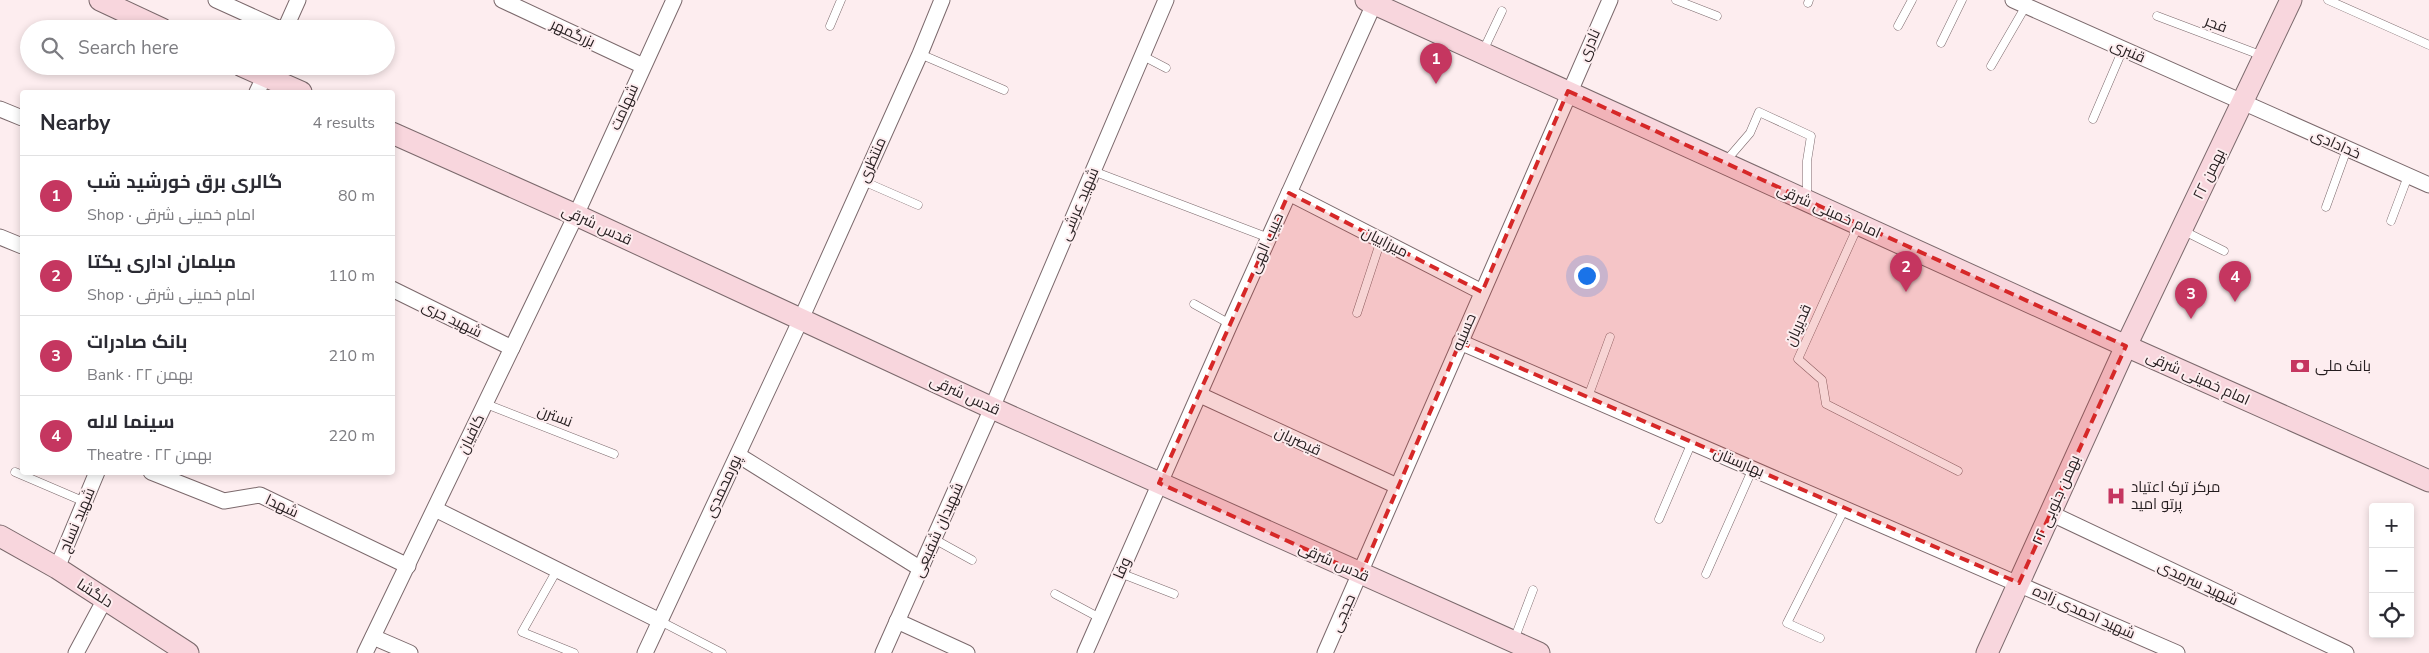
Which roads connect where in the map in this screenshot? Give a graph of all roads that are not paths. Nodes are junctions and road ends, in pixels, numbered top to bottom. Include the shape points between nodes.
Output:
1 (100, 0) edge
2 (216, 0) edge
3 (298, 0) edge
4 (502, 0) edge
5 (674, 0) edge
6 (841, 0) edge
7 (942, 0) edge
8 (1166, 0) edge
9 (1610, 0) edge
10 (1676, 0) edge
11 (1912, 0) edge
12 (1962, 0) edge
13 (2291, 0) edge
14 (2328, 0) edge
15 (1370, 2) edge
16 (2023, 2) edge
17 (1502, 11) dead end
18 (1717, 16) dead end
19 (2157, 16) dead end
20 (143, 20) edge
21 (260, 20) edge
22 (289, 20) edge
23 (830, 26) dead end
24 (1898, 26) dead end
25 (1941, 43) dead end
26 (2429, 46) edge
27 (2123, 49) junction
28 (1483, 53) junction
29 (920, 54) junction
30 (1143, 56) junction
31 (2265, 57) junction
32 (643, 66) junction
33 (1991, 66) dead end
34 (1166, 68) dead end
35 (263, 78) edge
36 (295, 90) edge
37 (1004, 90) dead end
38 (1568, 91) junction
39 (2244, 103) junction
40 (0, 109) edge
41 (20, 117) edge
42 (2093, 119) dead end
43 (395, 135) edge
44 (2347, 149) junction
45 (1724, 164) junction
46 (1093, 171) junction
47 (2408, 176) junction
48 (863, 181) junction
49 (2429, 185) edge
50 (1289, 193) junction
51 (1807, 201) junction
52 (918, 205) dead end
53 (2326, 207) dead end
54 (576, 215) junction
55 (2391, 221) dead end
56 (1858, 225) junction
57 (2182, 230) junction
58 (0, 237) edge
59 (1269, 238) junction
60 (1381, 240) junction
61 (20, 245) edge
62 (2224, 251) dead end
63 (395, 290) edge
64 (1482, 292) junction
65 (1194, 304) dead end
66 (1357, 313) dead end
67 (801, 319) junction
68 (1230, 324) junction
69 (1610, 337) dead end
70 (1460, 342) junction
71 (2126, 346) junction
72 (512, 348) junction
73 (1200, 395) junction
74 (1588, 397) junction
75 (486, 404) junction
76 (992, 408) junction
77 (1692, 442) junction
78 (614, 454) dead end
79 (738, 455) junction
80 (1753, 468) junction
81 (1958, 471) dead end
82 (15, 472) dead end
83 (20, 474) edge
84 (22, 475) edge
85 (96, 475) edge
86 (159, 475) edge
87 (2429, 481) edge
88 (1159, 483) junction
89 (1397, 486) junction
90 (85, 502) junction
91 (1845, 508) junction
92 (436, 509) junction
93 (2050, 513) junction
94 (1659, 519) dead end
95 (0, 536) edge
96 (934, 539) junction
97 (972, 560) dead end
98 (408, 566) junction
99 (57, 568) junction
100 (921, 569) junction
101 (557, 570) junction
102 (1120, 573) junction
103 (1361, 574) junction
104 (1706, 574) dead end
105 (2019, 583) junction
106 (1533, 590) dead end
107 (1055, 594) dead end
108 (1174, 594) dead end
109 (105, 599) junction
110 (1100, 618) junction
111 (660, 621) junction
112 (898, 621) junction
113 (373, 637) junction
114 (1820, 638) dead end
115 (1514, 642) junction
116 (76, 653) edge
117 (188, 653) edge
118 (365, 653) edge
119 (410, 653) edge
120 (574, 653) edge
121 (645, 653) edge
122 (722, 653) edge
123 (883, 653) edge
124 (967, 653) edge
125 (1085, 653) edge
126 (1325, 653) edge
127 (1539, 653) edge
128 (1987, 653) edge
129 (2177, 653) edge
130 (2346, 653) edge

1 - 20 street
2 - 21 street
3 - 22 street
4 - 32 street, بزرگمهر
5 - 32 street, شهامت
6 - 23 lane
7 - 29 street, منتظری
8 - 30 street, شهید عرشی
9 - 38 street, نادری
10 - 18 lane
11 - 24 lane
12 - 25 lane
13 - 31 street, ۲۲ بهمن
14 - 26 lane
15 - 28 street, امام خمینی شرقی
15 - 50 street, حبیب الهی
16 - 27 street, قنبری
16 - 33 lane
17 - 28 lane
19 - 31 lane, فجر
27 - 39 street, قنبری
27 - 42 lane
28 - 38 street, امام خمینی شرقی
29 - 37 lane
29 - 48 street, منتظری
30 - 34 lane
30 - 46 street, شهید عرشی
31 - 39 street, ۲۲ بهمن
32 - 54 street, شهامت
35 - 36 street
38 - 45 street, امام خمینی شرقی
38 - 64 street, حسنیه
39 - 44 street, خدادادی
39 - 57 street, ۲۲ بهمن
40 - 41 street
43 - 54 street, قدس شرقی
44 - 47 street, خدادادی
44 - 53 lane
45 - 51 street, امام خمینی شرقی
45 - 51 lane via 1750,132 1760,112 1811,136
46 - 59 lane
46 - 76 street, شهید عرشی
47 - 49 street, خدادادی
47 - 55 lane
48 - 52 lane
48 - 67 street, منتظری
50 - 59 street, حبیب الهی
50 - 60 street, میرزاییان
51 - 56 street, امام خمینی شرقی
54 - 67 street, قدس شرقی
54 - 72 street, کافیان
56 - 71 street, امام خمینی شرقی
56 - 81 lane, قدیریان via 1798,359 1822,380 1826,404
57 - 62 lane
57 - 71 street, ۲۲ بهمن
58 - 61 street
59 - 68 street, حبیب الهی
60 - 64 street, میرزاییان
60 - 66 lane
63 - 72 street, شهید حری
64 - 70 street, حسنیه
65 - 68 lane
67 - 76 street, قدس شرقی
67 - 79 street, پورمحمدی
68 - 73 street, حبیب الهی
69 - 74 lane
70 - 74 street, بهارستان
70 - 89 street, حسنیه
71 - 87 street, امام خمینی شرقی
71 - 93 street, ۲۲ بهمن جنوبی
72 - 75 street, کافیان
73 - 88 street, حبیب الهی
73 - 89 street, قیصریان
74 - 77 street, بهارستان
75 - 78 lane, نسترن
75 - 92 street, کافیان
76 - 88 street, قدس شرقی
76 - 96 street, شهیدان شفیعی
77 - 80 street, بهارستان
77 - 94 lane
79 - 100 street
79 - 111 street, پورمحمدی
80 - 91 street, بهارستان
80 - 104 lane
82 - 83 lane
84 - 90 lane
85 - 90 street, شهید نساج
86 - 98 street, شهدا via 224,501 260,495
88 - 102 street, وفا
88 - 103 street, قدس شرقی
89 - 103 street, حسنیه
90 - 99 street, شهید نساج
91 - 105 street, بهارستان
91 - 114 lane via 1787,622
92 - 98 street, کافیان
92 - 101 street
93 - 105 street, ۲۲ بهمن جنوبی
93 - 130 street, شهید سرمدی
95 - 99 street, دلگشا
96 - 97 lane
96 - 100 street, شهیدان شفیعی
98 - 113 street, کافیان
99 - 109 street, دلگشا
100 - 112 street, شهیدان شفیعی
101 - 111 street
101 - 120 lane via 522,632
102 - 108 lane
102 - 110 street, وفا
103 - 115 street, قدس شرقی
103 - 126 street, حججی
105 - 128 street, ۲۲ بهمن جنوبی
105 - 129 street, شهید احمدی زاده
106 - 115 lane
107 - 110 lane
109 - 116 street
109 - 117 street, دلگشا
110 - 125 street, وفا
111 - 121 street, پورمحمدی
111 - 122 lane
112 - 123 street, شهیدان شفیعی
112 - 124 street
113 - 118 street, کافیان
113 - 119 street
115 - 127 street, قدس شرقی

